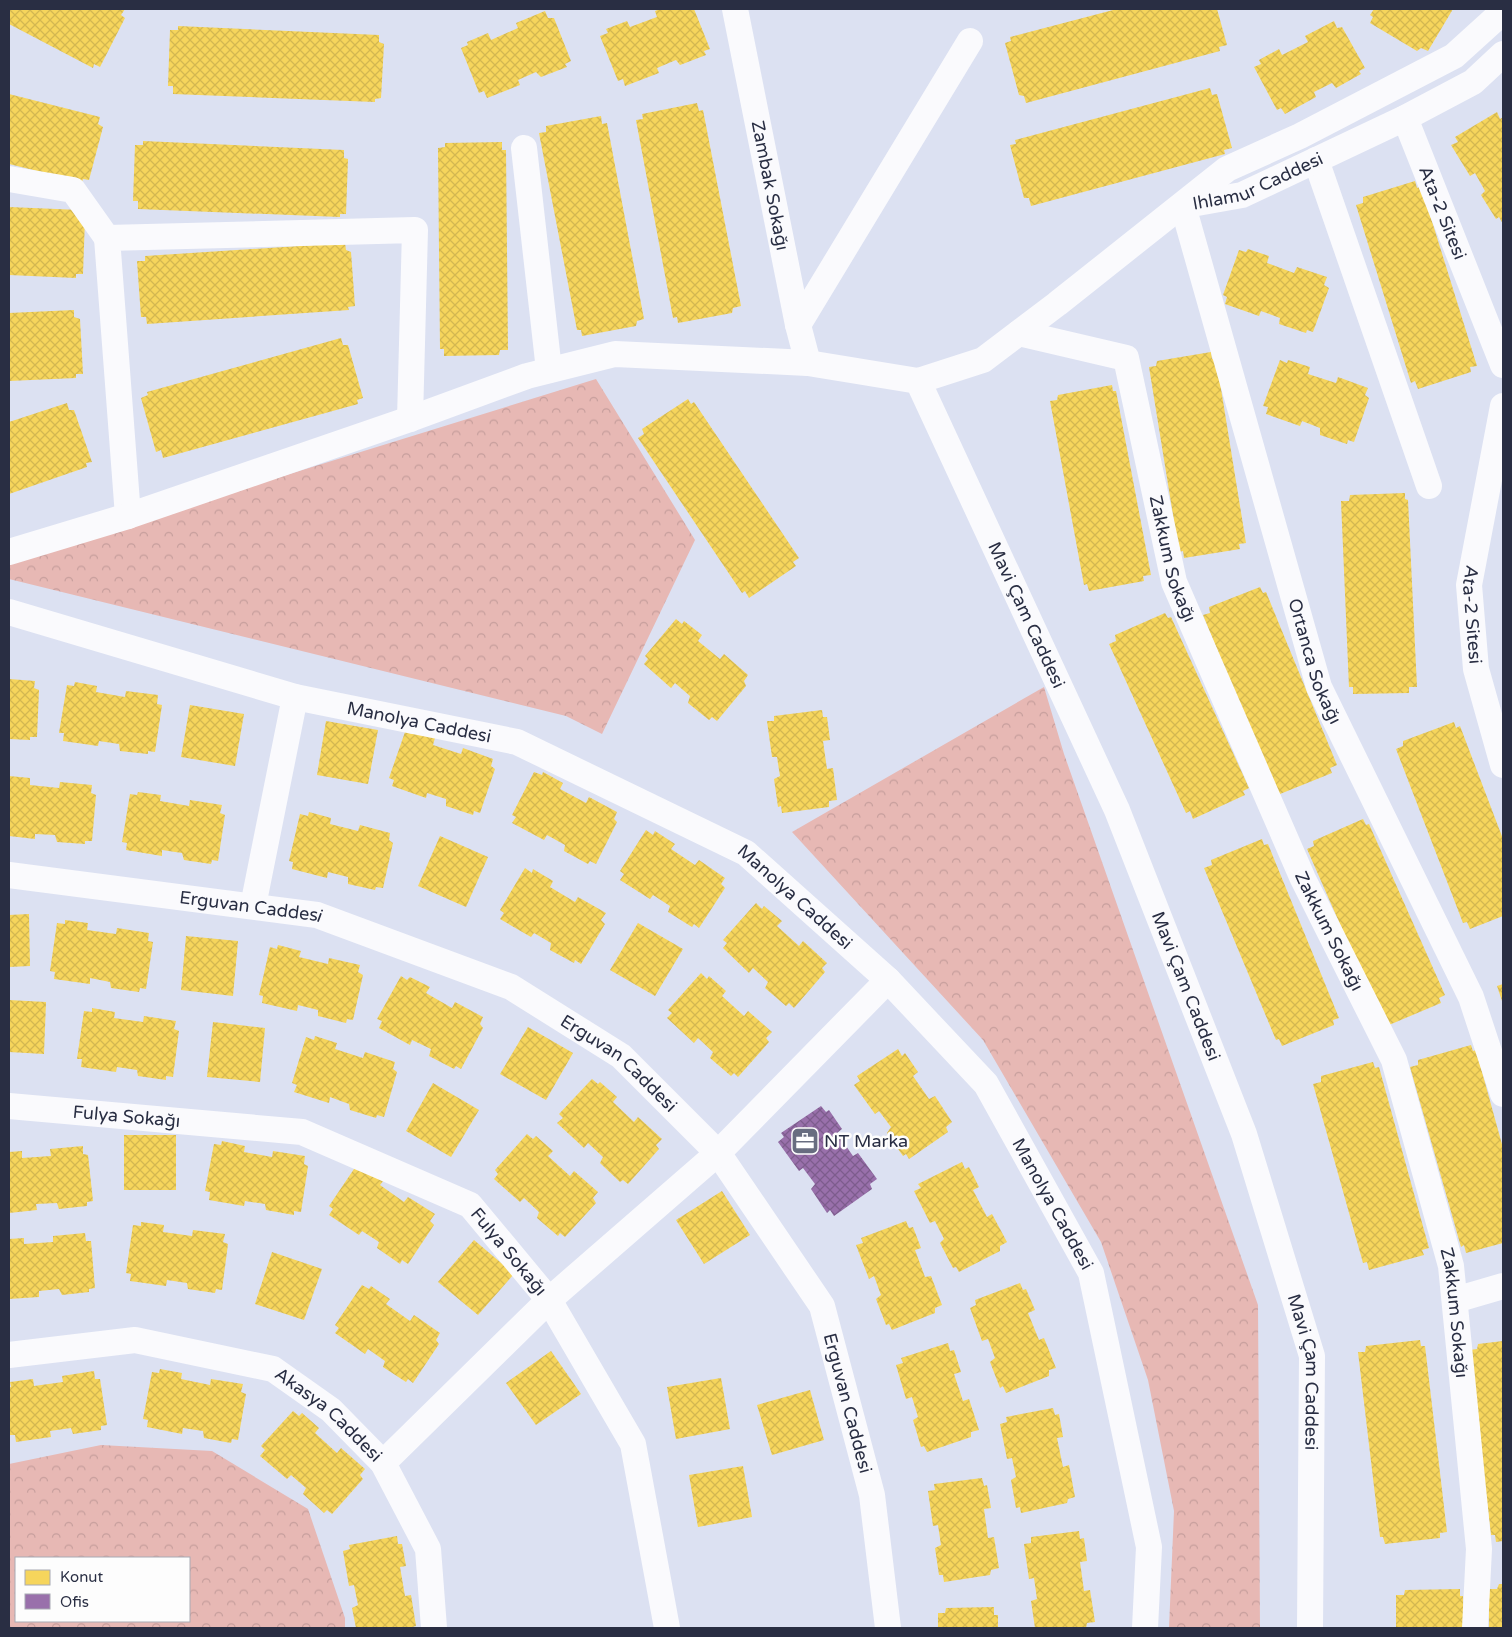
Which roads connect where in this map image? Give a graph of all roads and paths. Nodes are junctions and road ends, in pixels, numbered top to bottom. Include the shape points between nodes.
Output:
1 (735, 9) edge
2 (1501, 9) edge
3 (970, 41) dead end
4 (1503, 54) edge
5 (1405, 118) junction
6 (524, 148) dead end
7 (1316, 160) junction
8 (9, 179) edge
9 (1183, 206) junction
10 (107, 238) junction
11 (798, 325) junction
12 (1018, 333) junction
13 (808, 363) junction
14 (1503, 365) edge
15 (549, 370) junction
16 (918, 382) junction
17 (1503, 406) edge
18 (410, 419) junction
19 (1429, 486) dead end
20 (128, 516) junction
21 (9, 552) edge
22 (9, 612) edge
23 (295, 697) junction
24 (1503, 764) edge
25 (9, 875) edge
26 (253, 906) junction
27 (888, 980) junction
28 (1503, 1094) edge
29 (9, 1106) edge
30 (718, 1153) junction
31 (1503, 1286) edge
32 (549, 1300) junction
33 (1455, 1300) junction
34 (9, 1355) edge
35 (383, 1463) junction
36 (434, 1628) edge
37 (667, 1628) edge
38 (888, 1628) edge
39 (1145, 1628) edge
40 (1310, 1628) edge
41 (1476, 1628) edge

1 - 11 street, Zambak Sokağı
2 - 9 street via 1497,17 1454,56 1300,136 1228,169
3 - 11 street
4 - 5 street, Ihlamur Caddesi via 1473,82
5 - 7 street, Ihlamur Caddesi
5 - 14 street, Ata-2 Sitesi
6 - 15 street
7 - 9 street, Ihlamur Caddesi via 1242,195
7 - 19 street
8 - 10 street via 73,190
9 - 12 street, Ihlamur Caddesi
9 - 28 street, Ortanca Sokağı via 1319,687 1471,997
10 - 18 street via 415,230
10 - 20 street
11 - 13 street, Zambak Sokağı
12 - 16 street, Ihlamur Caddesi via 983,360
12 - 33 street, Zakkum Sokağı via 1126,358 1174,582 1303,879 1394,1060 1451,1266
13 - 15 street via 615,354
13 - 16 street
15 - 18 street
16 - 40 street, Mavi Çam Caddesi via 1117,810 1244,1134 1312,1356
17 - 24 street, Ata-2 Sitesi via 1469,585 1476,669
18 - 20 street
20 - 21 street
22 - 23 street, Manolya Caddesi
23 - 26 street
23 - 27 street, Manolya Caddesi via 516,742 746,854
25 - 26 street, Erguvan Caddesi
26 - 30 street, Erguvan Caddesi via 317,915 511,987 621,1056
27 - 30 street
27 - 39 street, Manolya Caddesi via 986,1084 1092,1273 1149,1547
29 - 32 street, Fulya Sokağı via 302,1132 470,1205
30 - 32 street
30 - 38 street, Erguvan Caddesi via 822,1306 872,1495
31 - 33 street
32 - 35 street
32 - 37 street, Fulya Sokağı via 633,1444
33 - 41 street, Zakkum Sokağı via 1479,1550
34 - 35 street, Akasya Caddesi via 136,1340 273,1369 330,1410
35 - 36 street, Akasya Caddesi via 428,1549

